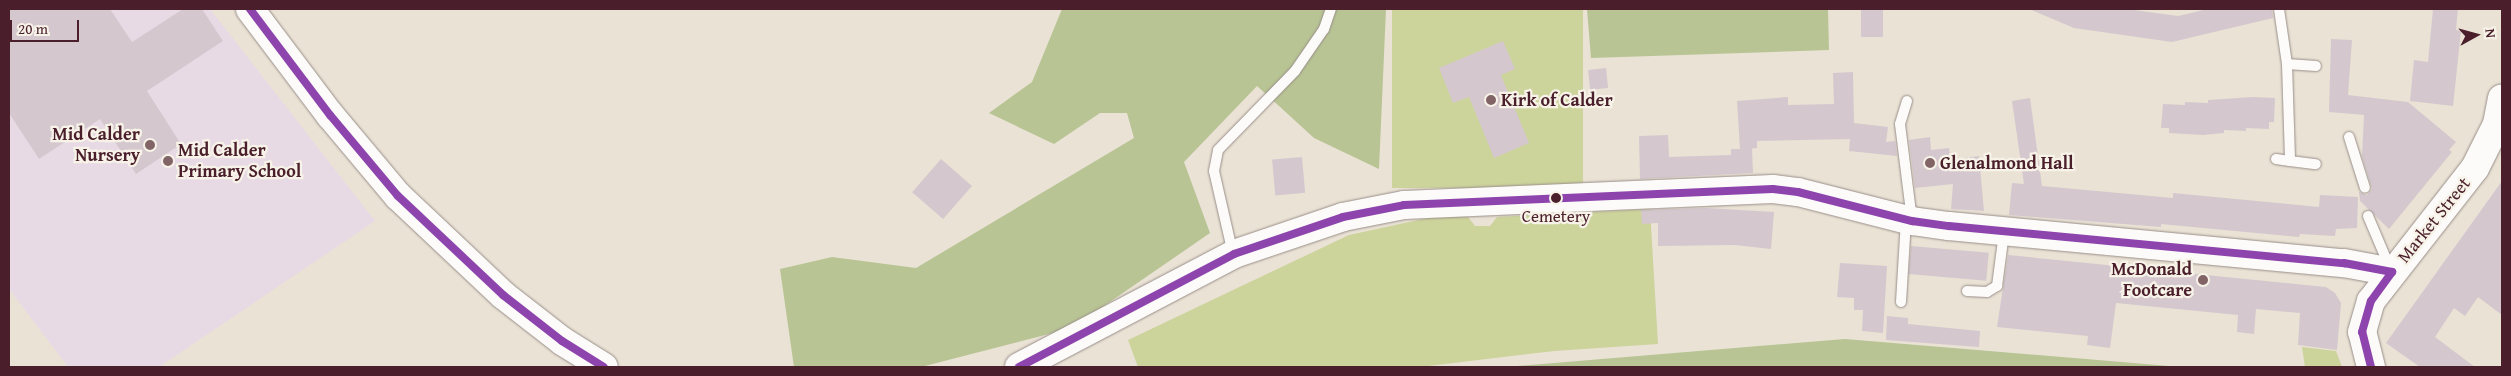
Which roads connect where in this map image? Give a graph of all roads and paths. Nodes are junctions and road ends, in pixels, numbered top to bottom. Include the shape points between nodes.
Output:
1 (250, 9) edge
2 (1330, 9) edge
3 (2279, 9) edge
4 (2287, 64) junction
5 (2316, 66) dead end
6 (2502, 98) edge
7 (1907, 101) dead end
8 (2349, 137) dead end
9 (2276, 159) dead end
10 (2290, 161) junction
11 (2316, 164) dead end
12 (2365, 188) dead end
13 (2368, 216) dead end
14 (1909, 220) junction
15 (2004, 232) junction
16 (1234, 254) junction
17 (2392, 272) junction
18 (1967, 291) dead end
19 (1901, 302) dead end
20 (604, 367) edge
21 (1019, 367) edge
22 (2371, 367) edge

1 - 20 street via 330,115 398,196 503,295
2 - 16 lane via 1324,29 1295,72 1218,150 1214,171
3 - 4 lane
4 - 5 lane
4 - 10 lane
6 - 17 street, Market Street via 2497,124 2475,168
7 - 14 lane via 1900,124
8 - 12 lane
9 - 10 lane
10 - 11 lane
13 - 17 lane
14 - 15 street
14 - 16 street via 1798,192 1773,189 1495,199 1404,205 1343,217
14 - 19 lane
15 - 17 street via 2184,247
15 - 18 lane via 1997,286 1987,292
16 - 21 street
17 - 22 street, Market Street via 2371,301 2362,332

